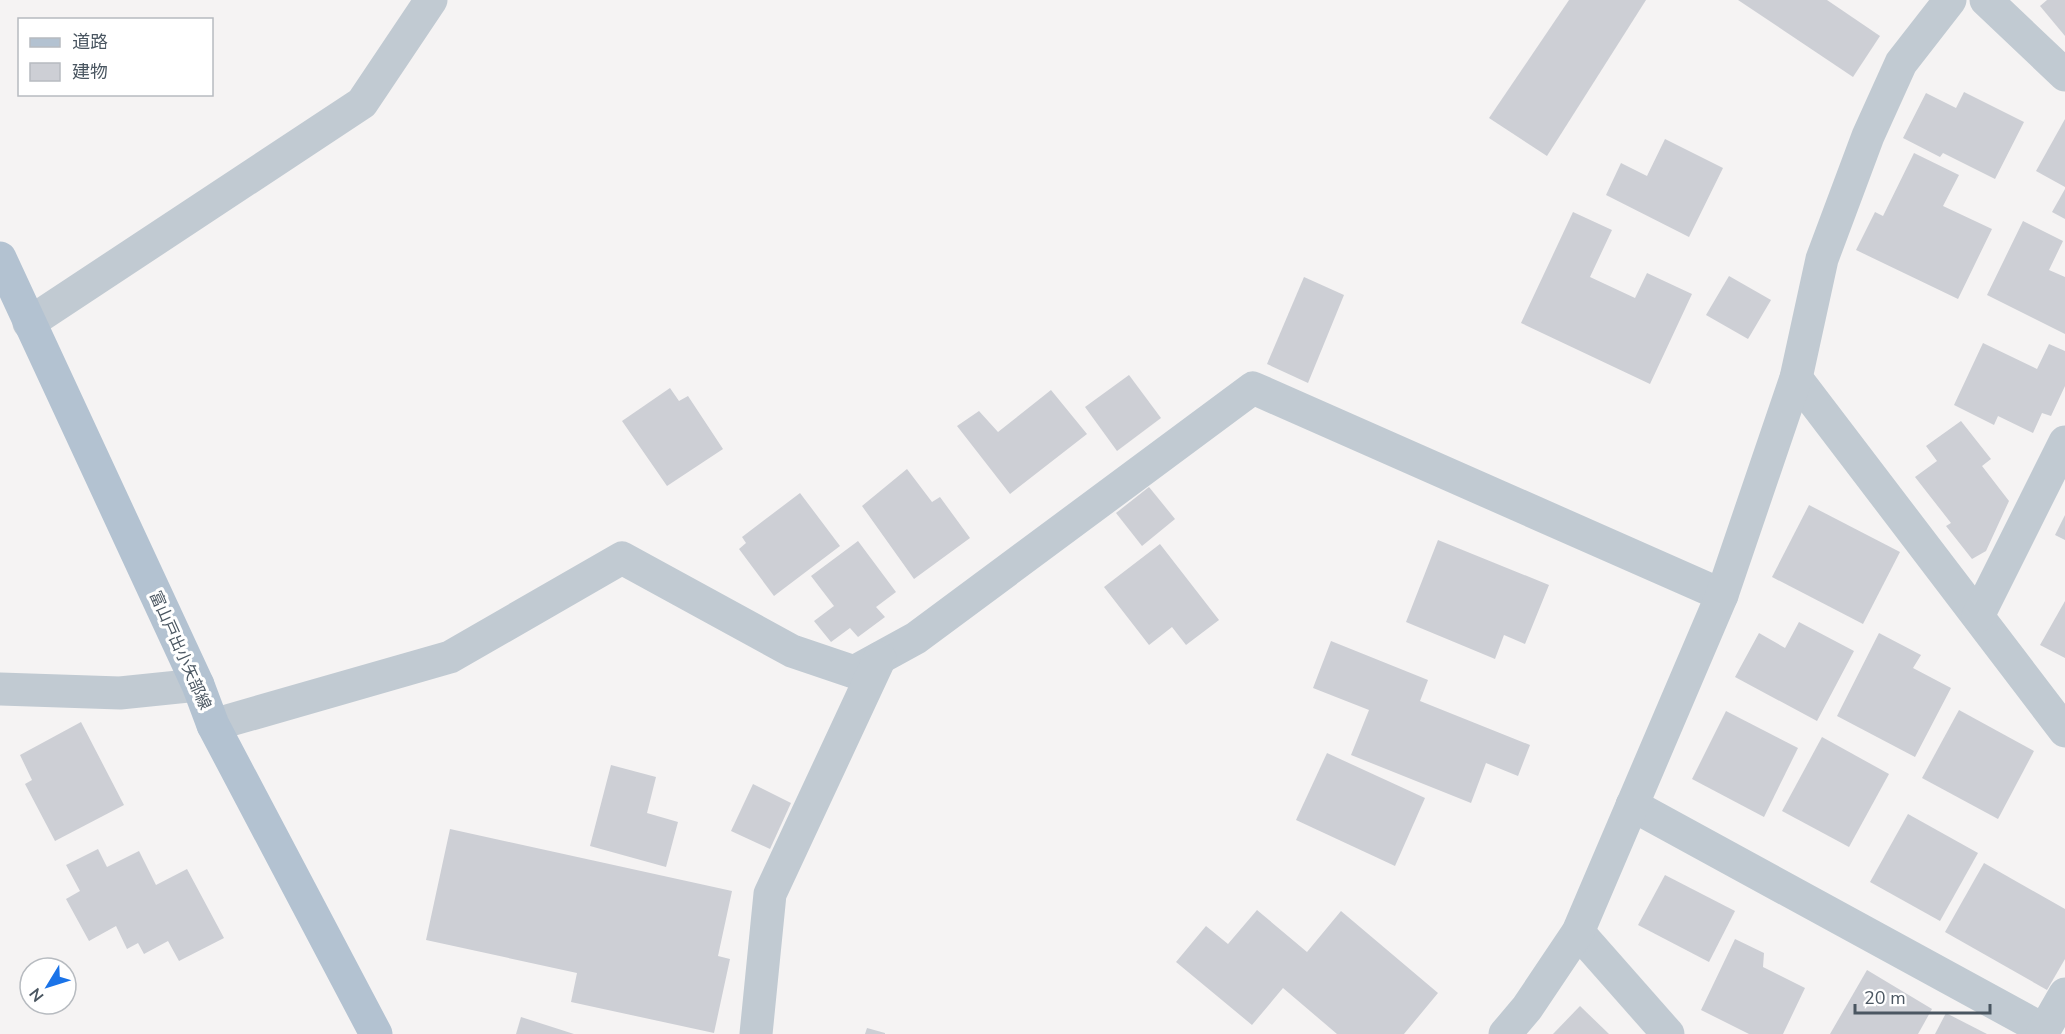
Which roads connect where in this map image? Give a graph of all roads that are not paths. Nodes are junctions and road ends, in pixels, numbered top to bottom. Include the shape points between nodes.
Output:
1 (431, 0) edge
2 (1950, 0) edge
3 (1986, 0) edge
4 (2065, 75) edge
5 (0, 258) edge
6 (29, 323) junction
7 (1796, 378) junction
8 (2065, 442) edge
9 (1722, 595) junction
10 (1978, 616) junction
11 (880, 658) junction
12 (198, 685) junction
13 (0, 689) edge
14 (213, 725) junction
15 (2065, 731) edge
16 (1632, 805) junction
17 (1578, 933) junction
18 (2065, 994) edge
19 (2043, 1032) edge
20 (376, 1034) edge
21 (756, 1034) edge
22 (1505, 1034) edge
23 (1668, 1034) edge

1 - 6 street via 362,103
2 - 7 street via 1901,63 1868,136 1822,259
3 - 4 street
5 - 6 main road, 富山戸出小矢部線
6 - 12 main road, 富山戸出小矢部線
7 - 9 street
7 - 10 street
8 - 10 street
9 - 11 street via 1253,388 916,638
9 - 16 street
10 - 15 street
11 - 14 street via 854,672 792,651 622,558 450,657
11 - 21 street via 770,894
12 - 13 street via 120,693
12 - 14 main road, 富山戸出小矢部線
14 - 20 main road, 富山戸出小矢部線
16 - 17 street
16 - 19 street
17 - 22 street
17 - 23 street
18 - 19 street

